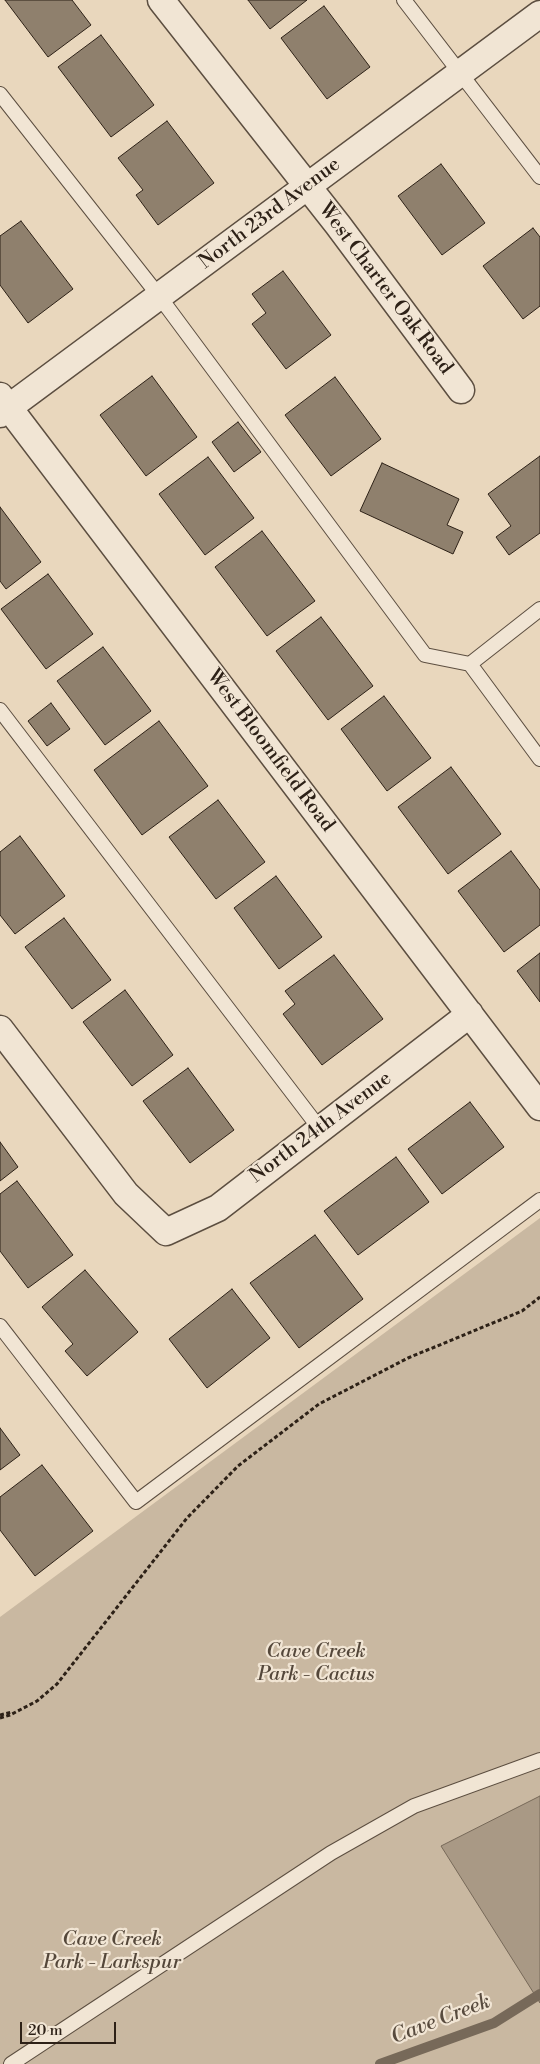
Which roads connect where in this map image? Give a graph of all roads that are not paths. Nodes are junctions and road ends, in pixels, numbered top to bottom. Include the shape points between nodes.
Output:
1 (161, 0) edge
2 (404, 0) edge
3 (540, 14) edge
4 (461, 72) junction
5 (0, 94) edge
6 (540, 177) edge
7 (307, 186) junction
8 (159, 296) junction
9 (460, 390) dead end
10 (3, 406) edge
11 (540, 609) edge
12 (470, 664) junction
13 (0, 710) edge
14 (540, 759) edge
15 (470, 1014) junction
16 (0, 1029) edge
17 (540, 1107) edge
18 (320, 1129) junction
19 (540, 1200) edge
20 (0, 1326) edge
21 (540, 1760) edge
22 (10, 2064) edge

1 - 7 street, West Charter Oak Road
2 - 4 lane
3 - 4 street, North 23rd Avenue
4 - 6 lane
4 - 7 street, North 23rd Avenue
5 - 8 lane
7 - 8 street, North 23rd Avenue
7 - 9 street, West Charter Oak Road
8 - 10 street, North 23rd Avenue
8 - 12 lane via 425,655
10 - 15 street, West Bloomfield Road
11 - 12 lane
12 - 14 lane
13 - 18 lane
15 - 17 street, West Bloomfield Road
15 - 18 street, North 24th Avenue
16 - 18 street, North 24th Avenue via 126,1194 166,1232 218,1208
19 - 20 lane via 136,1502
21 - 22 lane via 414,1806 331,1853

